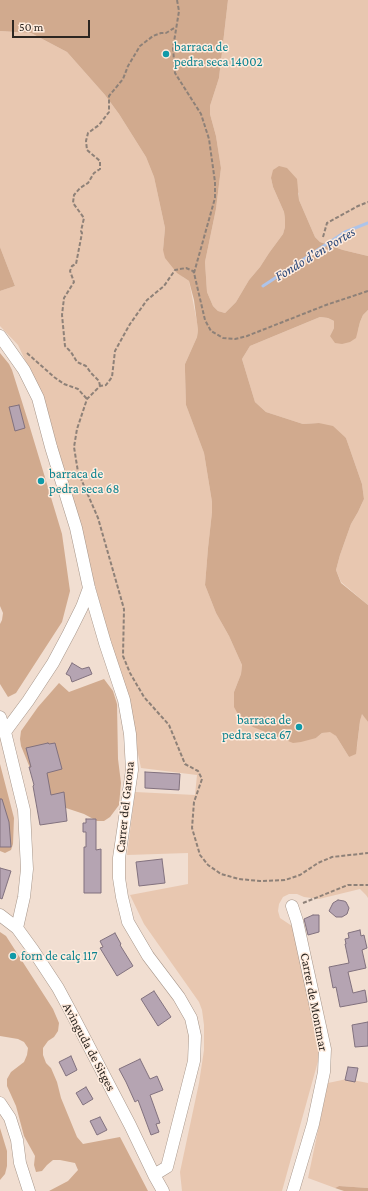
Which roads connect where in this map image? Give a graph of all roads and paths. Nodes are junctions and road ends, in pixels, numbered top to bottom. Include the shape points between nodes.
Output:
1 (177, 0) edge
2 (176, 26) junction
3 (368, 202) edge
4 (323, 237) dead end
5 (194, 273) junction
6 (368, 292) edge
7 (0, 336) edge
8 (27, 353) dead end
9 (100, 386) junction
10 (87, 398) junction
11 (89, 588) junction
12 (0, 717) edge
13 (5, 732) junction
14 (368, 853) edge
15 (368, 885) edge
16 (292, 906) joint
17 (0, 915) edge
18 (17, 928) junction
19 (0, 1103) edge
20 (154, 1175) junction
21 (28, 1191) edge
22 (163, 1191) edge
23 (293, 1191) edge

1 - 2 path via 179,11
2 - 5 path via 173,48 175,73 200,114 209,139 215,182 215,198
2 - 9 path via 166,33 153,36 140,46 128,66 124,79 109,96 109,112 99,125 88,133 86,141 87,150 100,161 100,169 74,195 73,203 84,218 76,264 70,272 74,282 64,298 62,315 65,346 77,362 86,366
3 - 4 path via 327,223
5 - 6 path via 205,320 211,331 223,338 247,336
5 - 9 path via 186,268 175,270 164,286 147,300 115,351 112,377 106,385
7 - 11 street, Carrer del Garona via 24,370 38,398 76,528
8 - 10 path via 54,377 78,389
9 - 10 path
10 - 14 path via 74,447 78,472 98,518 124,609 123,656 144,697 169,725 185,764 198,771 202,779 194,802 192,828 200,855 208,865 221,874 260,881 285,880 300,875 332,857
11 - 13 street via 79,614 53,663
11 - 20 street, Carrer del Garona via 124,700 130,734 132,770 119,878 122,897 128,922 148,956 179,997 191,1018 195,1036 194,1061 167,1167
12 - 13 street
13 - 18 street via 24,810 27,869
15 - 16 path via 348,885
16 - 23 street, Carrer de Montmar via 325,1049 324,1072 316,1109
17 - 18 street, Avinguda de Sitges
18 - 20 street, Avinguda de Sitges via 58,988
19 - 21 street via 10,1118 17,1140
20 - 22 street, Avinguda de Sitges

